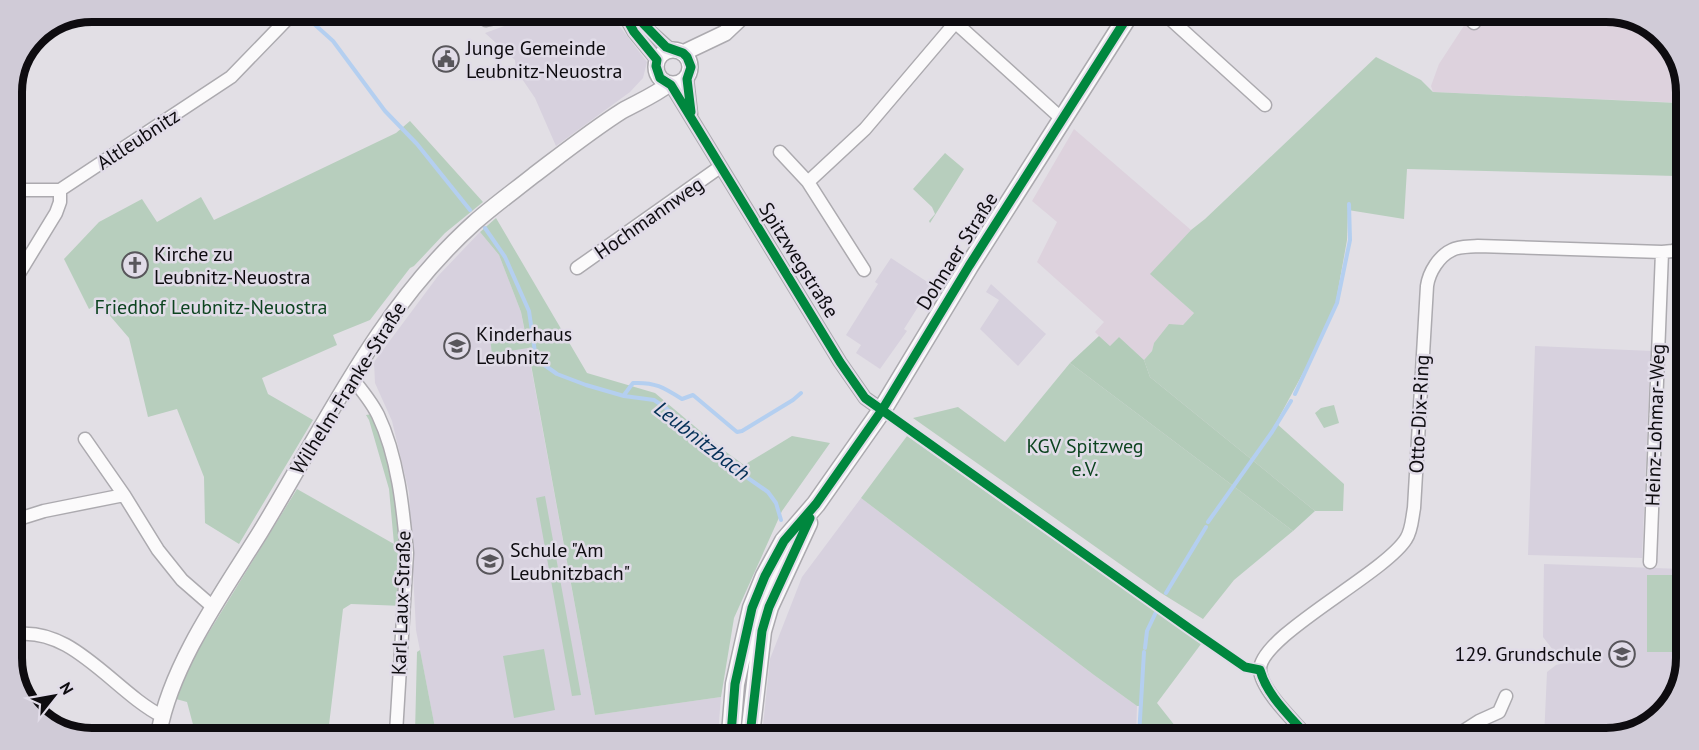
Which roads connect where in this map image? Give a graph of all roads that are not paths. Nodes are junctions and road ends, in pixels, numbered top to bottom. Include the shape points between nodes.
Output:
1 (284, 22) edge
2 (628, 22) edge
3 (641, 22) edge
4 (737, 22) edge
5 (949, 22) edge
6 (954, 22) edge
7 (1124, 22) edge
8 (1174, 22) edge
9 (725, 33) junction
10 (677, 52) junction
11 (657, 66) junction
12 (689, 73) junction
13 (670, 84) junction
14 (1265, 105) dead end
15 (623, 111) junction
16 (1062, 119) junction
17 (693, 123) junction
18 (780, 152) dead end
19 (720, 167) junction
20 (808, 182) junction
21 (23, 190) edge
22 (60, 190) junction
23 (1676, 250) edge
24 (1662, 252) junction
25 (23, 267) edge
26 (577, 268) dead end
27 (864, 270) dead end
28 (351, 377) junction
29 (882, 410) junction
30 (85, 439) dead end
31 (124, 495) junction
32 (816, 504) junction
33 (23, 518) edge
34 (1650, 562) dead end
35 (213, 607) junction
36 (23, 633) edge
37 (1506, 696) dead end
38 (162, 716) junction
39 (160, 728) edge
40 (396, 728) edge
41 (731, 728) edge
42 (751, 728) edge
43 (1300, 728) edge
44 (1468, 728) edge

1 - 22 street, Altleubnitz via 231,77
2 - 11 street
3 - 10 street
4 - 9 street
5 - 20 street via 865,129
6 - 16 street
7 - 16 main road, Dohnaer Straße
8 - 14 street
9 - 10 street
9 - 12 street
10 - 11 street via 661,56
10 - 12 street via 687,57
11 - 13 street via 664,82
11 - 15 street, Wilhelm-Franke-Straße via 646,87
12 - 13 street via 680,84
12 - 17 street, Spitzwegstraße
13 - 15 street, Wilhelm-Franke-Straße
13 - 17 street, Spitzwegstraße
15 - 28 street, Wilhelm-Franke-Straße via 511,193 455,241 387,321
16 - 29 main road, Dohnaer Straße
17 - 19 street, Spitzwegstraße
18 - 20 street
19 - 26 street, Hochmannweg
19 - 29 street, Spitzwegstraße via 840,362 865,398
20 - 27 street
21 - 22 street
22 - 25 street via 56,213
23 - 24 street, Otto-Dix-Ring
24 - 34 street, Heinz-Lohmar-Weg
24 - 43 street, Otto-Dix-Ring via 1478,246 1453,249 1436,264 1428,276 1414,508 1406,539 1389,557 1284,636 1262,659 1263,681
28 - 35 street, Wilhelm-Franke-Straße
28 - 40 street, Karl-Laux-Straße via 379,416 389,445 405,531
29 - 32 main road, Dohnaer Straße
30 - 31 street
31 - 33 street
31 - 35 street via 158,550
32 - 41 main road, Dohnaer Straße via 784,541 752,608 735,684
32 - 42 main road, Dohnaer Straße via 762,631
35 - 38 street, Wilhelm-Franke-Straße via 179,672
36 - 38 street via 44,634 74,649 147,709
37 - 44 street via 1499,712
38 - 39 street, Wilhelm-Franke-Straße

